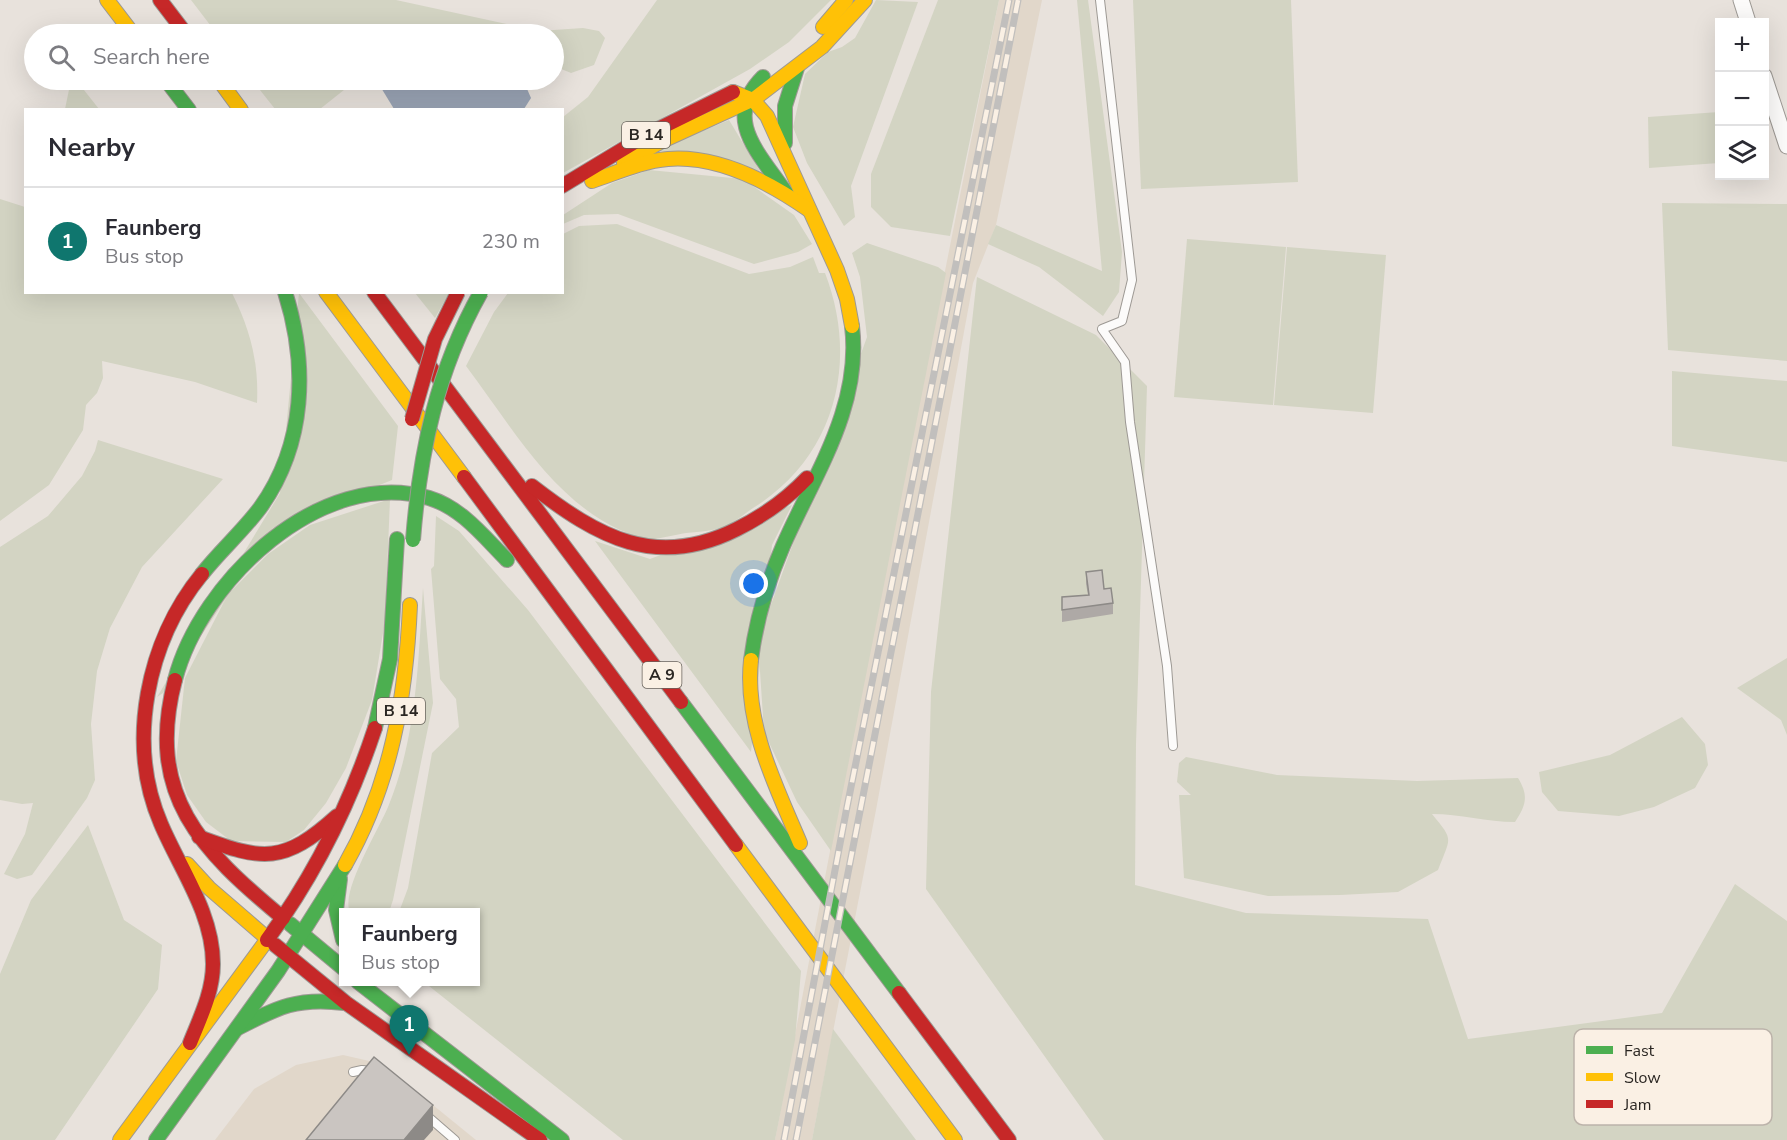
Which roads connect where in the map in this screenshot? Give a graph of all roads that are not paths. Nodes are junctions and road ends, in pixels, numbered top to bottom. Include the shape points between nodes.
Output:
1 (107, 0) edge
2 (160, 0) edge
3 (846, 0) edge
4 (865, 0) edge
5 (1100, 0) edge
6 (1741, 0) edge
7 (1747, 18) edge
8 (125, 24) edge
9 (178, 24) edge
10 (797, 68) junction
11 (763, 77) junction
12 (174, 90) edge
13 (226, 90) edge
14 (1769, 91) edge
15 (733, 92) junction
16 (749, 99) junction
17 (187, 108) edge
18 (240, 108) edge
19 (1787, 146) edge
20 (786, 154) junction
21 (592, 181) junction
22 (566, 192) edge
23 (786, 193) junction
24 (809, 210) junction
25 (286, 294) edge
26 (327, 294) edge
27 (376, 294) edge
28 (457, 294) edge
29 (480, 294) edge
30 (409, 431) dead end
31 (825, 459) junction
32 (500, 460) junction
33 (402, 479) dead end
34 (399, 509) dead end
35 (398, 534) dead end
36 (412, 559) dead end
37 (411, 589) dead end
38 (581, 634) junction
39 (1173, 746) dead end
40 (338, 816) junction
41 (197, 836) junction
42 (171, 844) junction
43 (342, 872) junction
44 (823, 891) junction
45 (283, 918) junction
46 (339, 927) edge
47 (303, 935) junction
48 (268, 939) junction
49 (289, 957) junction
50 (339, 965) edge
51 (366, 986) edge
52 (346, 1003) junction
53 (237, 1028) junction
54 (190, 1043) junction
55 (353, 1072) dead end
56 (377, 1072) edge
57 (421, 1110) edge
58 (120, 1140) edge
59 (156, 1140) edge
60 (455, 1140) edge
61 (540, 1140) edge
62 (562, 1140) edge
63 (955, 1140) edge
64 (1010, 1140) edge

1 - 8 main road
2 - 9 main road
3 - 11 main road via 825,24
4 - 10 main road
5 - 39 lane via 1132,280 1122,321 1102,329 1125,362 1130,422 1167,666
6 - 7 street
10 - 16 main road
10 - 20 main road via 785,106
11 - 15 main road
11 - 16 main road
12 - 17 main road
13 - 18 main road
14 - 19 street
15 - 16 main road
15 - 22 main road, B 14 via 648,134
16 - 20 main road via 767,116
16 - 21 main road via 660,141
16 - 23 main road via 747,129
20 - 24 main road
21 - 22 main road, B 14
21 - 23 main road via 669,159 733,170
23 - 24 main road
24 - 31 main road via 844,286 853,331 852,383 847,408
25 - 42 main road via 298,335 302,369 301,407 293,439 267,497 195,581 173,616 158,651 150,685 143,744 146,771 160,824
26 - 38 main road, A 9
27 - 32 main road, A 9
28 - 30 main road, bridge via 435,339
29 - 36 main road, bridge via 457,336 433,400 419,464
31 - 32 main road via 782,503 735,531 702,546 666,550 630,544 582,522
31 - 44 main road via 762,593 751,650 751,690 763,751
32 - 44 main road, A 9
33 - 34 main road
35 - 40 main road, B 14 via 393,624 383,699 361,768
37 - 43 main road, B 14 via 408,655 398,728 374,805
38 - 41 main road via 476,528 456,511 431,498 398,492 369,494 327,507 282,532 249,557 217,591 191,634 176,672 165,735 175,794
38 - 63 main road, A 9
40 - 41 main road via 317,836 277,855 239,852
40 - 45 main road, B 14
41 - 45 main road via 228,872
42 - 48 main road via 209,888
42 - 54 main road via 207,930 213,963 211,986
43 - 46 main road via 335,903
43 - 47 main road, B 14
44 - 64 main road, A 9
45 - 47 main road
45 - 48 main road, B 14
47 - 49 main road, B 14
47 - 50 main road
48 - 49 main road
48 - 54 main road, B 14
49 - 52 main road
49 - 53 main road, B 14
51 - 62 main road
52 - 53 main road via 302,998
52 - 61 main road
53 - 59 main road, B 14
54 - 58 main road, B 14
55 - 56 lane
57 - 60 lane

